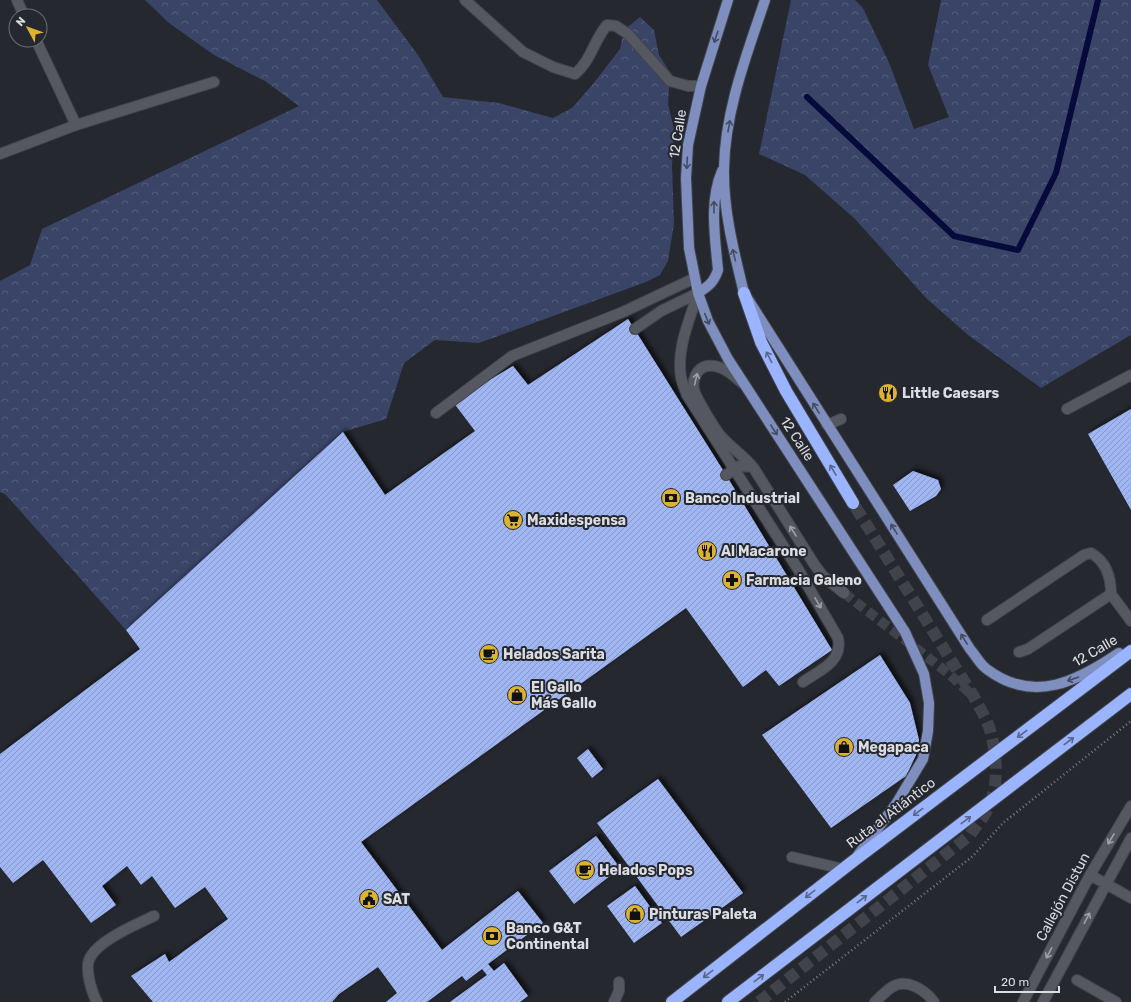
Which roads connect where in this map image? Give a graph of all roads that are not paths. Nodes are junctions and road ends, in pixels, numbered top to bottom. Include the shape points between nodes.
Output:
1 (465, 0) edge
2 (728, 0) edge
3 (765, 0) edge
4 (40, 48) edge
5 (214, 82) dead end
6 (701, 86) junction
7 (76, 125) junction
8 (0, 154) edge
9 (724, 167) junction
10 (695, 278) junction
11 (698, 292) junction
12 (744, 293) junction
13 (635, 329) dead end
14 (1131, 375) edge
15 (746, 386) junction
16 (1067, 408) dead end
17 (436, 413) dead end
18 (841, 419) dead end
19 (827, 425) junction
20 (753, 467) junction
21 (730, 472) junction
22 (853, 503) tunnel mouth
23 (844, 593) tunnel mouth
24 (1111, 594) junction
25 (987, 620) dead end
26 (1131, 621) edge
27 (1131, 646) edge
28 (1131, 651) edge
29 (1019, 652) dead end
30 (803, 682) dead end
31 (1131, 694) edge
32 (1131, 806) edge
33 (1126, 823) edge
34 (1131, 838) edge
35 (792, 857) dead end
36 (848, 865) junction
37 (1090, 875) junction
38 (1105, 884) junction
39 (1131, 898) edge
40 (154, 916) dead end
41 (1077, 980) dead end
42 (619, 982) dead end
43 (96, 1002) edge
44 (614, 1002) edge
45 (672, 1002) edge
46 (728, 1002) edge
47 (875, 1002) edge
48 (934, 1002) edge
49 (1023, 1002) edge
50 (1043, 1002) edge
51 (1116, 1002) edge

1 - 6 street via 523,52 561,70 576,74 583,68 598,35 606,25 616,26 628,34 670,81 688,86
2 -> 6 main road, 12 Calle
9 -> 3 main road, 12 Calle via 728,127 739,80
4 - 7 street
5 - 7 street
6 -> 10 main road, 12 Calle via 688,145 686,178 689,248
7 - 8 street
11 -> 9 main road via 715,280 718,270 714,204 718,180
12 -> 9 main road, 12 Calle via 731,243
10 - 11 main road, 12 Calle
10 - 17 street via 623,312 512,356
11 - 13 street via 661,311
11 -> 15 main road, 12 Calle via 708,321
11 - 21 street via 682,346 681,378 687,395
19 -> 12 main road, 12 Calle
22 -> 12 highway via 786,391 761,342
14 - 16 street
20 -> 15 street via 719,434 694,392 696,373 712,366 729,372
15 -> 36 main road, 12 Calle via 905,632 924,674 929,703 923,759 896,804
18 - 19 street
27 -> 19 main road, 12 Calle via 1085,675 1040,688 1015,685 987,670 970,649
20 - 21 street via 744,465
23 -> 20 street via 823,576 814,564
21 -> 30 street via 798,569 838,638 838,655 831,663
24 - 25 street via 1108,572 1098,557 1091,553 1084,555
24 - 26 street
24 - 29 street via 1028,649
28 -> 36 highway, Ruta al Atlántico
46 -> 31 highway
32 - 33 street, Callejón Distun
33 -> 37 street, Callejón Distun
34 - 38 street
35 - 36 street
36 -> 45 highway, Ruta al Atlántico
37 - 38 street
37 -> 49 street, Callejón Distun
38 - 39 street
50 -> 38 street
40 - 43 street via 120,932 97,949 88,960
41 - 51 street
42 - 44 street via 619,991
47 - 48 street via 893,987 904,983 929,995

